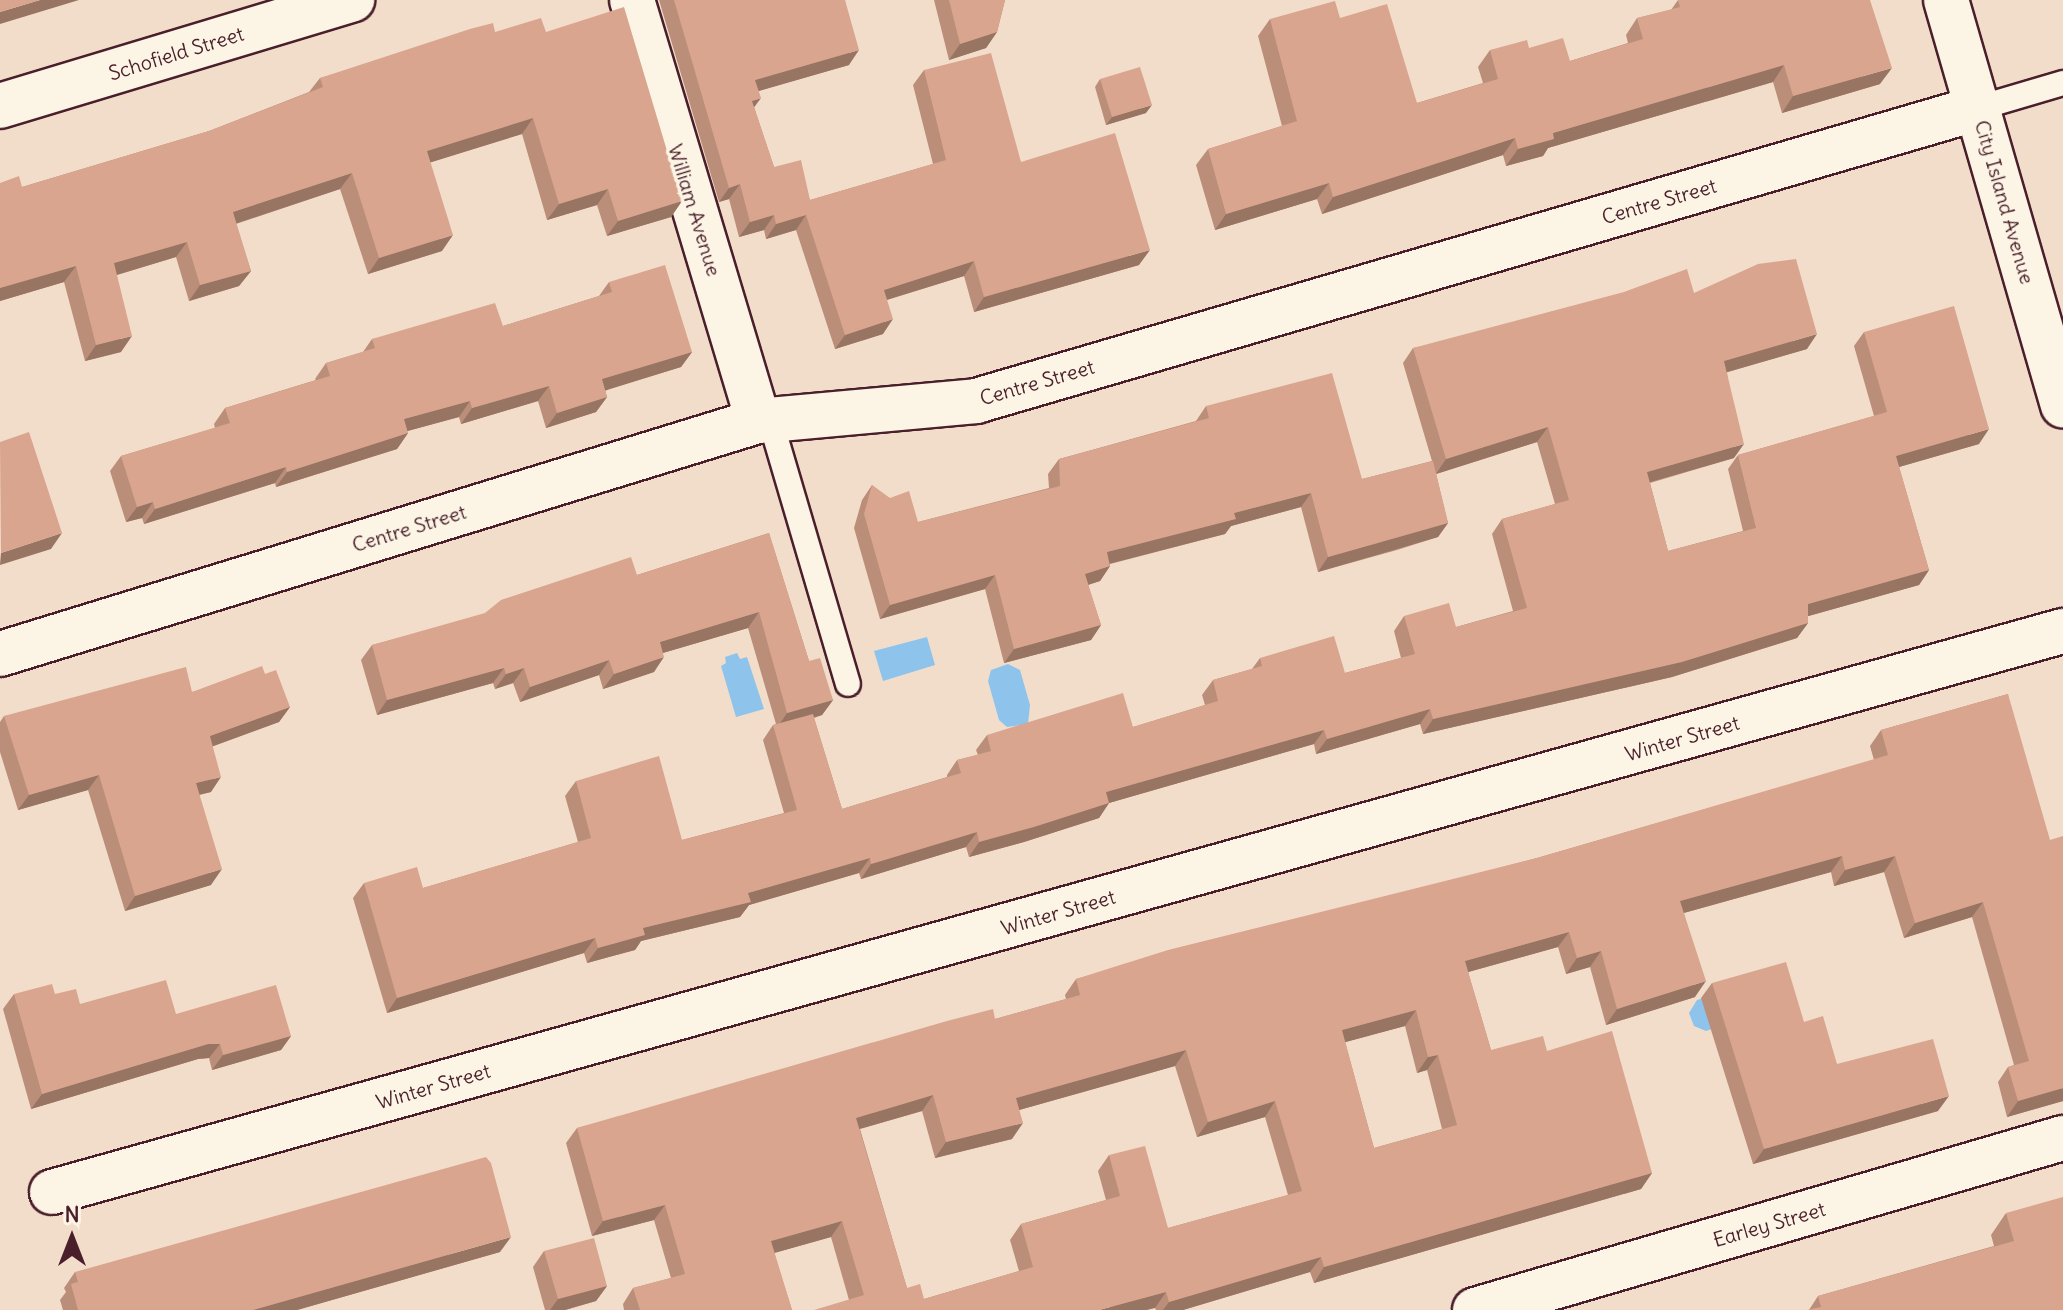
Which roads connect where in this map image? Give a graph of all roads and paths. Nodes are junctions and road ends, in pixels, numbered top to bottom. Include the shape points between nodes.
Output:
1 (352, 0) edge
2 (632, 0) edge
3 (1946, 0) edge
4 (2063, 83) edge
5 (0, 106) edge
6 (1978, 108) junction
7 (2063, 405) edge
8 (764, 420) junction
9 (2063, 631) edge
10 (0, 654) edge
11 (848, 684) dead end
12 (2063, 1138) edge
13 (52, 1192) dead end
14 (1475, 1310) edge

1 - 5 street, Schofield Street
2 - 8 street, William Avenue
3 - 6 street, City Island Avenue
4 - 6 lane
6 - 7 street, City Island Avenue
6 - 8 street, Centre Street via 976,401
8 - 10 street, Centre Street
8 - 11 lane, William Avenue
9 - 13 street, Winter Street
12 - 14 street, Earley Street

